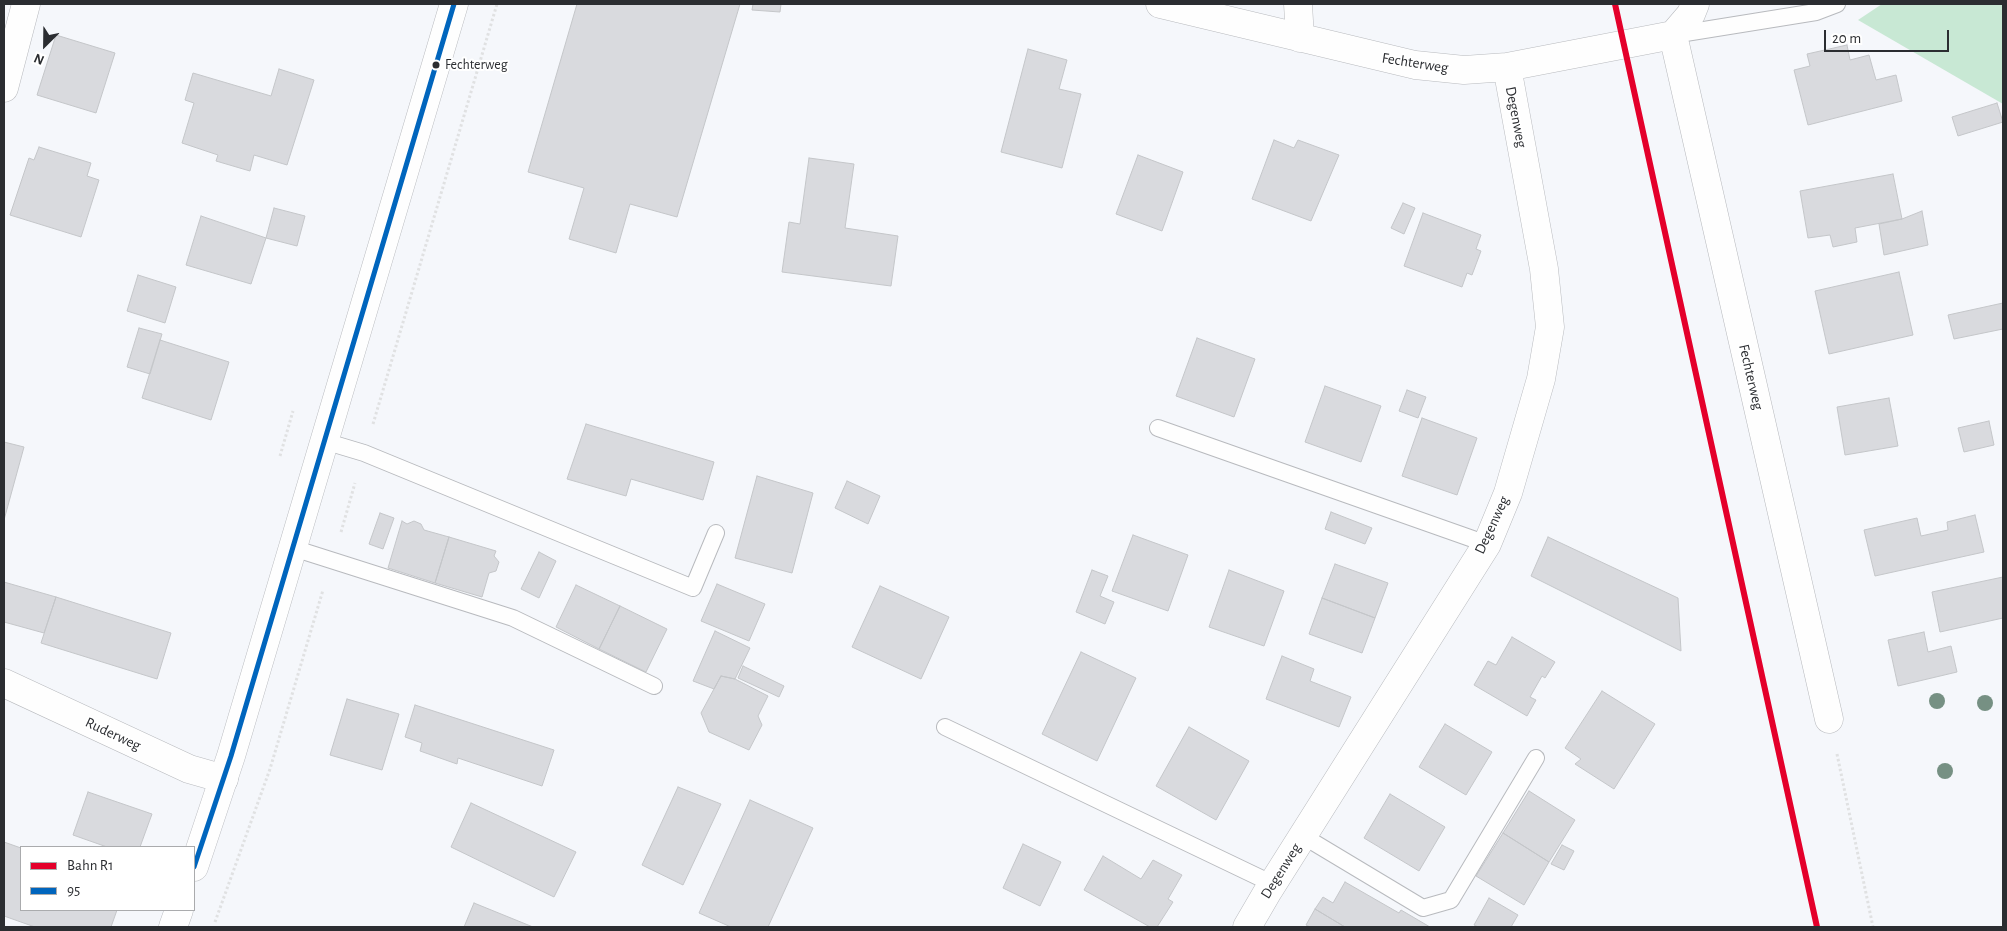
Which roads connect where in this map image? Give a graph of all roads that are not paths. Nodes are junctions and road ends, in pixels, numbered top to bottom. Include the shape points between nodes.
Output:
1 (26, 4) edge
2 (454, 4) edge
3 (1160, 4) edge
4 (1298, 4) edge
5 (1695, 4) edge
6 (1837, 4) edge
7 (1674, 35) junction
8 (1300, 38) junction
9 (1507, 67) junction
10 (4, 88) edge
11 (1158, 428) dead end
12 (324, 441) junction
13 (716, 533) dead end
14 (1487, 544) junction
15 (293, 548) junction
16 (4, 683) edge
17 (654, 686) dead end
18 (1829, 719) road end
19 (945, 727) dead end
20 (1536, 758) dead end
21 (224, 779) junction
22 (1303, 836) junction
23 (195, 864) edge
24 (1273, 884) junction
25 (179, 911) edge
26 (173, 927) edge
27 (1247, 927) edge

1 - 10 street
2 - 12 street
3 - 8 street, Fechterweg
4 - 8 street
5 - 7 street
6 - 7 lane via 1816,12
7 - 9 street, Fechterweg
7 - 18 street, Fechterweg
8 - 9 street, Fechterweg via 1415,65 1464,70
9 - 14 street, Degenweg via 1544,269 1550,327 1540,379 1510,484
11 - 14 lane
12 - 13 lane via 364,453 694,588
12 - 15 street
14 - 22 street, Degenweg
15 - 17 lane via 513,618
15 - 21 street
16 - 21 street, Ruderweg via 189,769
19 - 24 lane
20 - 22 lane via 1451,900 1423,908
21 - 23 street
22 - 24 street, Degenweg
24 - 27 street, Degenweg
25 - 26 street

